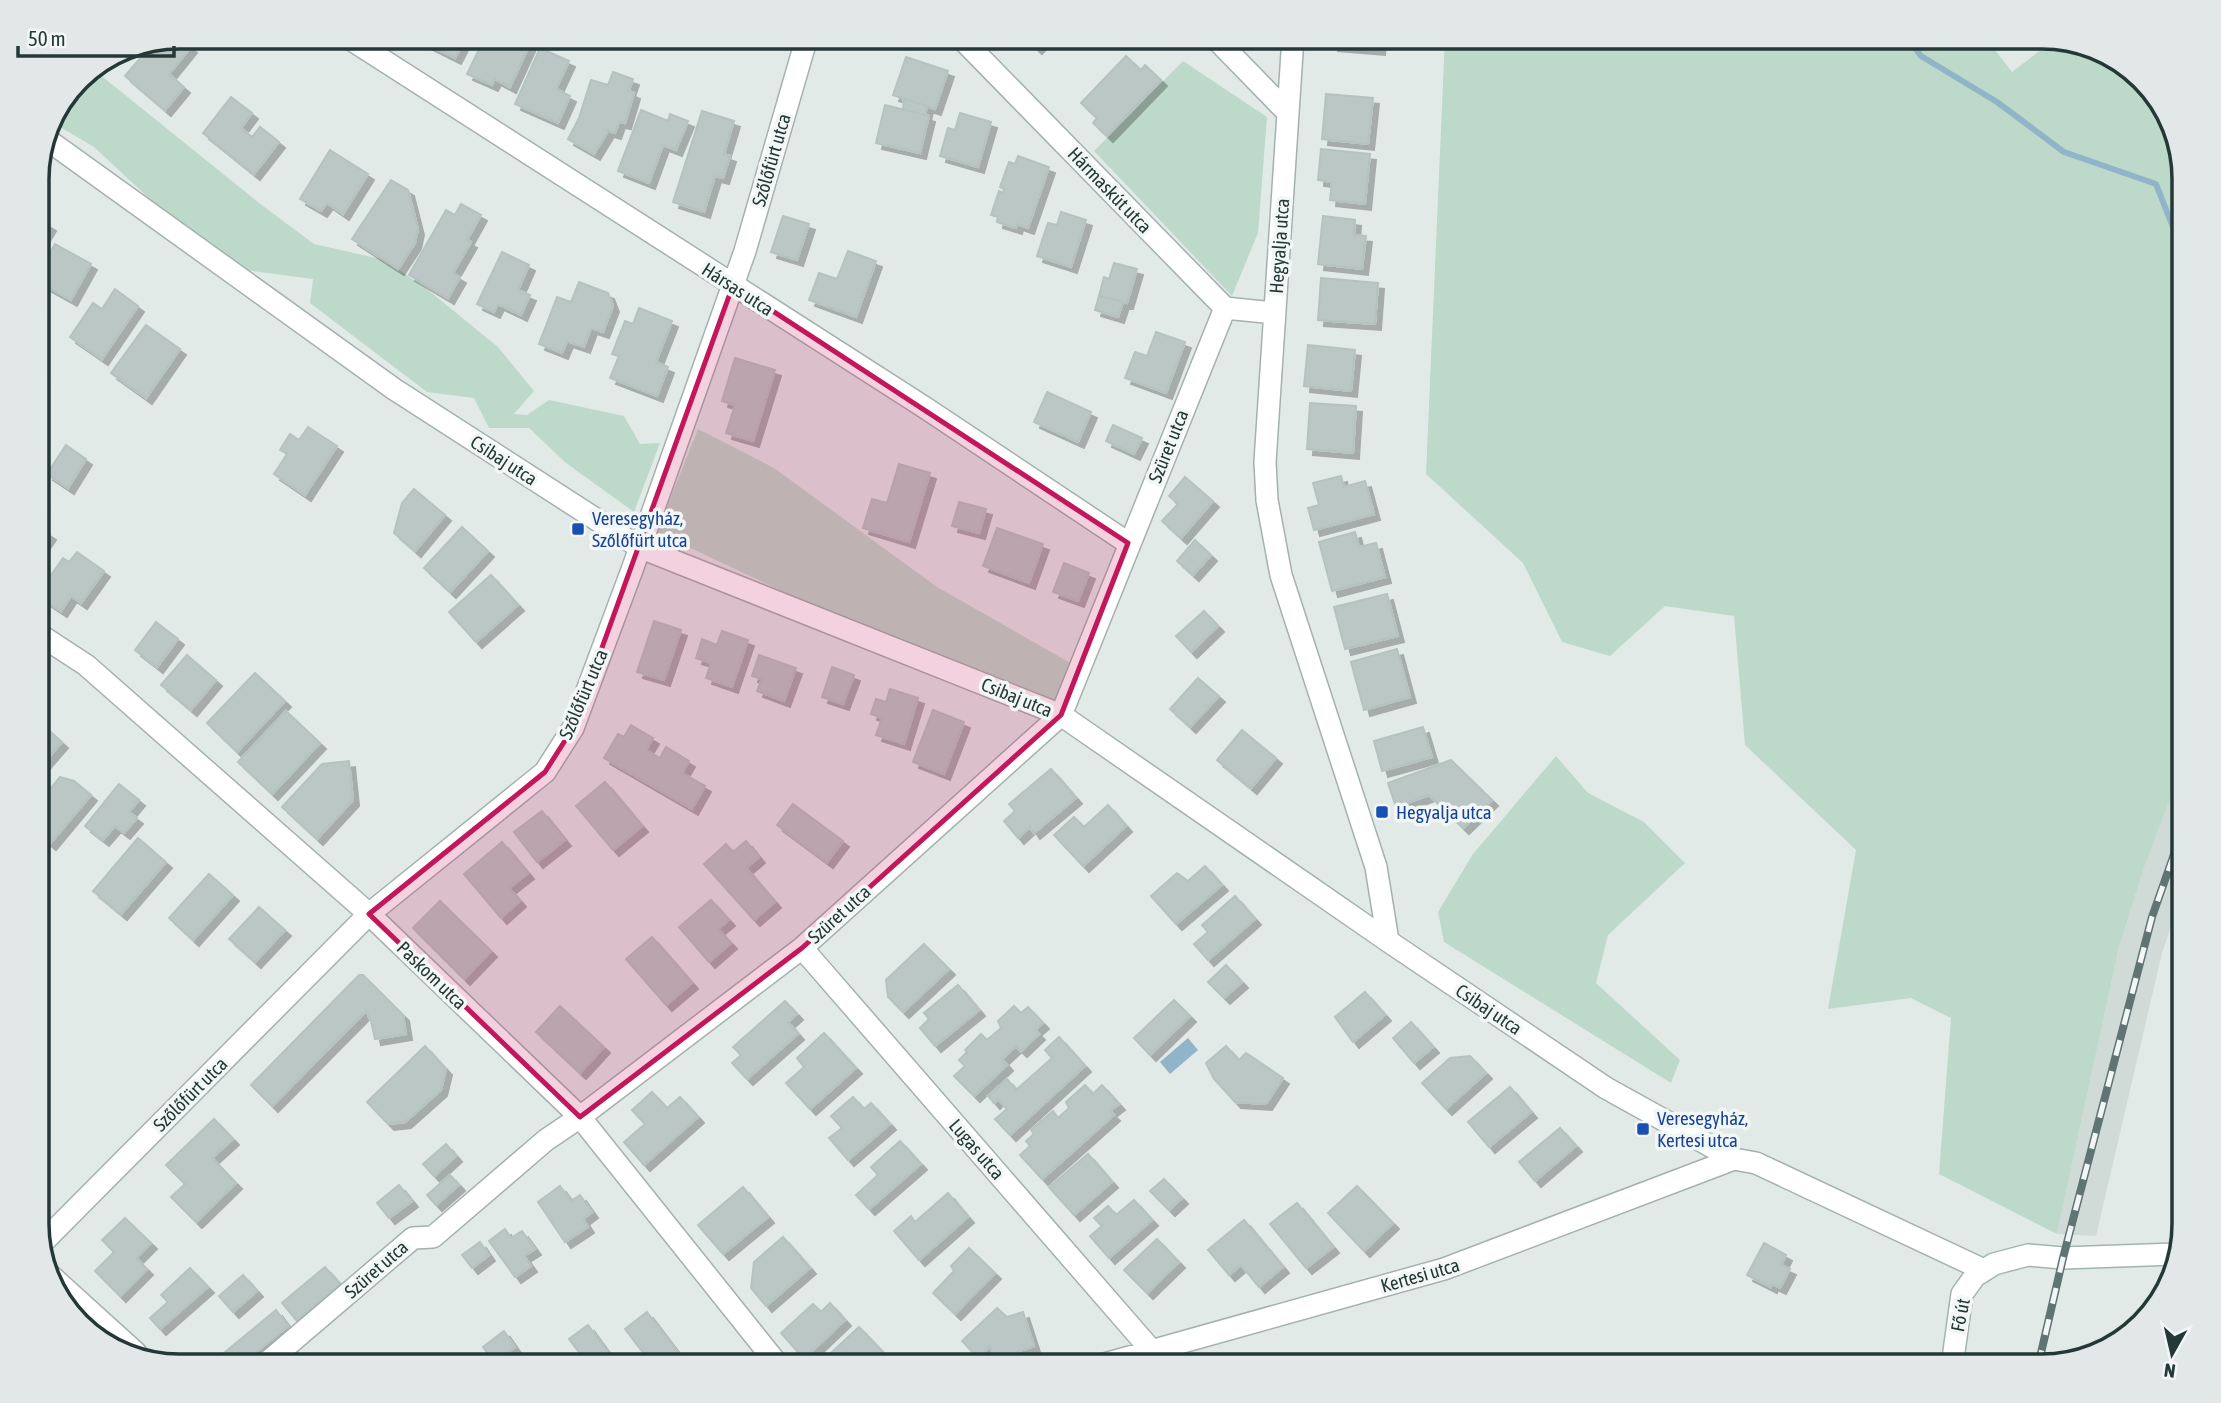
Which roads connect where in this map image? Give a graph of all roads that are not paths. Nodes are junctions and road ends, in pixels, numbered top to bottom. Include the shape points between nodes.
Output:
1 (366, 49) edge
2 (803, 49) edge
3 (972, 49) edge
4 (1226, 49) edge
5 (1292, 49) edge
6 (1287, 113) junction
7 (53, 145) edge
8 (733, 285) junction
9 (1225, 308) junction
10 (1274, 313) junction
11 (1128, 543) junction
12 (639, 547) junction
13 (49, 641) edge
14 (1061, 715) junction
15 (369, 914) junction
16 (1388, 941) junction
17 (802, 948) junction
18 (580, 1117) junction
19 (1734, 1159) junction
20 (49, 1236) edge
21 (2169, 1254) edge
22 (1983, 1270) junction
23 (67, 1290) edge
24 (123, 1341) edge
25 (1152, 1351) junction
26 (277, 1354) edge
27 (769, 1354) edge
28 (1141, 1354) edge
29 (1954, 1354) edge

1 - 8 street, Hársas utca
2 - 8 street, Szőlőfürt utca
3 - 9 street, Hármaskút utca
4 - 6 street
5 - 6 street, Hegyalja utca
6 - 10 street, Hegyalja utca
7 - 12 street, Csibaj utca via 394,389
8 - 11 street, Hársas utca
8 - 12 street, Szőlőfürt utca
9 - 10 street
9 - 11 street, Szüret utca
10 - 16 street, Hegyalja utca via 1267,500 1281,575 1376,867
11 - 14 street, Szüret utca
12 - 14 street, Csibaj utca
12 - 15 street, Szőlőfürt utca via 573,729 545,772
13 - 15 street, Paskom utca via 86,665
14 - 16 street, Csibaj utca
14 - 17 street, Szüret utca
15 - 18 street, Paskom utca
15 - 20 street, Szőlőfürt utca
16 - 19 street, Csibaj utca via 1606,1088
17 - 18 street, Szüret utca
17 - 25 street, Lugas utca
18 - 26 street, Szüret utca via 545,1140 433,1237 413,1238
18 - 27 street, Paskom utca
19 - 22 street, Csibaj utca via 1756,1163
19 - 25 street, Kertesi utca via 1444,1269
21 - 22 street via 2028,1255
22 - 29 street, Fő út via 1962,1294
23 - 24 street
25 - 28 street, Kertesi utca

